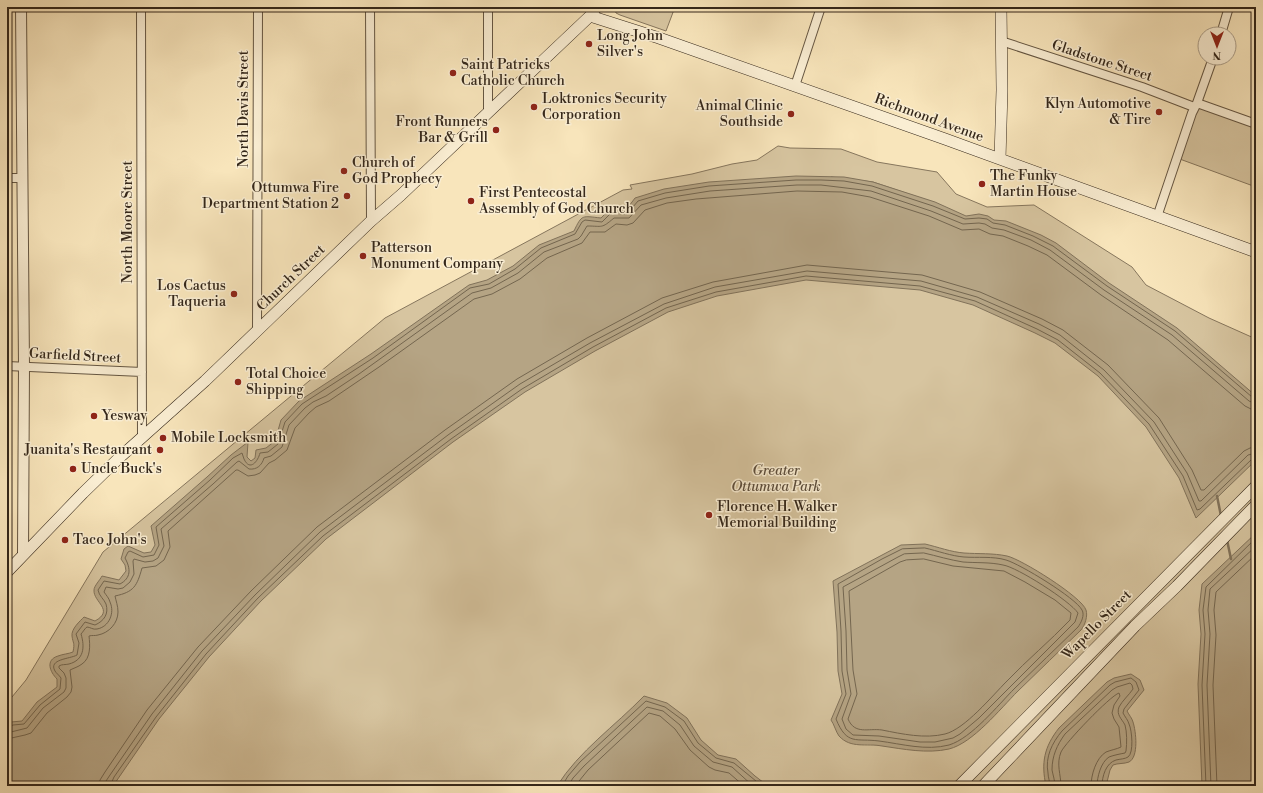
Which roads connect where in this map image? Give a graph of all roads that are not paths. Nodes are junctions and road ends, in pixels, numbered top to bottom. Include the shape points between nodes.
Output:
1 (21, 7) edge
2 (141, 7) edge
3 (258, 7) edge
4 (370, 7) edge
5 (488, 7) edge
6 (597, 7) edge
7 (821, 7) edge
8 (1001, 7) edge
9 (1229, 7) edge
10 (590, 16) junction
11 (1223, 26) edge
12 (1001, 41) junction
13 (1210, 66) edge
14 (795, 86) junction
15 (1195, 105) junction
16 (488, 112) junction
17 (1256, 124) edge
18 (1000, 160) junction
19 (7, 178) edge
20 (22, 178) junction
21 (1157, 217) junction
22 (371, 221) junction
23 (1256, 252) edge
24 (257, 331) junction
25 (7, 366) edge
26 (24, 366) junction
27 (142, 372) junction
28 (142, 437) junction
29 (1256, 486) edge
30 (1256, 505) edge
31 (23, 554) junction
32 (7, 572) edge
33 (959, 786) edge
34 (982, 786) edge

1 - 20 street
2 - 27 street, North Moore Street
3 - 24 street, North Davis Street
4 - 22 street
5 - 16 street
6 - 10 street, Church Street
7 - 14 street
8 - 12 main road
9 - 11 street
10 - 14 main road, Richmond Avenue
10 - 16 main road, Church Street
12 - 15 street, Gladstone Street
12 - 18 main road
13 - 15 street
14 - 18 main road, Richmond Avenue
15 - 17 street, Gladstone Street
15 - 21 street
16 - 22 main road, Church Street
18 - 21 main road, Richmond Avenue
19 - 20 street
20 - 26 street
21 - 23 main road, Richmond Avenue
22 - 24 main road, Church Street
24 - 28 main road, Church Street
25 - 26 street, Garfield Street
26 - 27 street, Garfield Street
26 - 31 street
27 - 28 street, North Moore Street
28 - 31 main road, Church Street
29 - 33 main road, Wapello Street
30 - 34 main road, Wapello Street via 1178,586 1135,626
31 - 32 main road, Church Street

